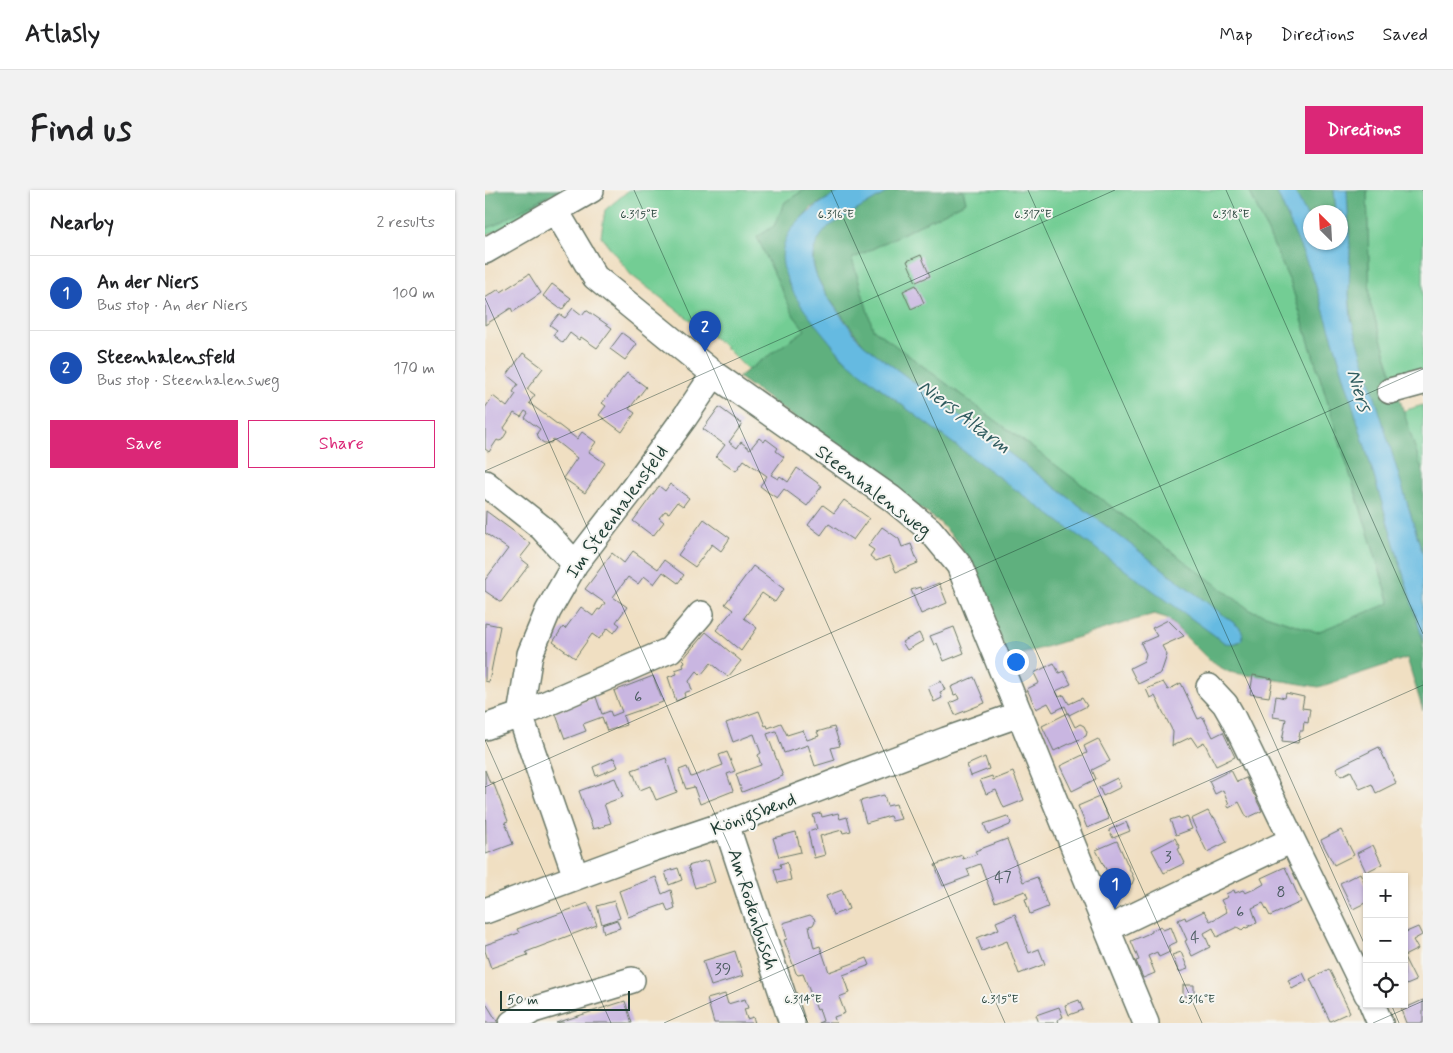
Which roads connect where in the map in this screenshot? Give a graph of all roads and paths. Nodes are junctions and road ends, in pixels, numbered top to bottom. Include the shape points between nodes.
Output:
1 (591, 190) edge
2 (556, 211) junction
3 (485, 251) edge
4 (714, 374) junction
5 (1423, 382) edge
6 (1390, 391) dead end
7 (485, 483) edge
8 (575, 564) junction
9 (701, 614) dead end
10 (1209, 687) dead end
11 (1020, 714) junction
12 (521, 715) junction
13 (485, 727) edge
14 (726, 824) junction
15 (1292, 840) junction
16 (576, 878) junction
17 (485, 911) edge
18 (1107, 930) junction
19 (632, 980) dead end
20 (1363, 986) edge
21 (1373, 1008) edge
22 (512, 1023) edge
23 (792, 1023) edge
24 (1146, 1023) edge
25 (1380, 1023) edge

1 - 2 street
2 - 3 street
2 - 4 street, Steenhalensweg via 595,277
4 - 8 street, Im Steenhalensfeld
4 - 11 street, Steenhalensweg via 891,498 930,530 959,565
5 - 6 street
7 - 8 street via 543,528
8 - 12 street, Im Steenhalensfeld via 548,611 530,654
9 - 12 street via 670,650
10 - 15 street via 1233,718
11 - 14 street, Königsbend
11 - 18 street, Steenhalensweg
12 - 13 street
12 - 16 street, Im Steenhalensfeld
14 - 16 street, Königsbend
14 - 23 street, Am Rodenbusch
15 - 18 street
15 - 20 street
16 - 17 street, Königsbend
18 - 24 street, Steenhalensweg
19 - 22 street via 533,1010
21 - 25 street

